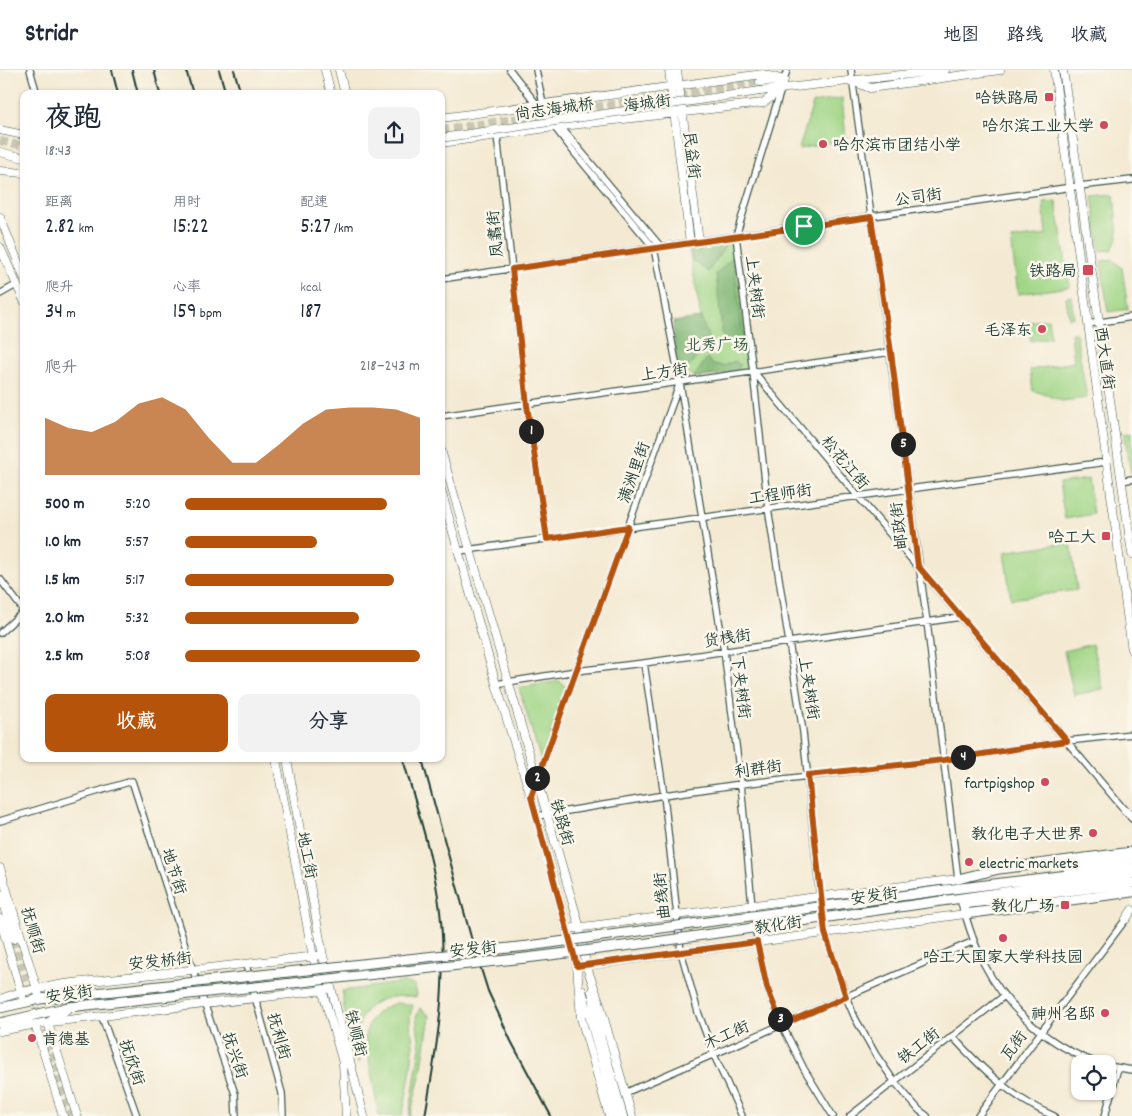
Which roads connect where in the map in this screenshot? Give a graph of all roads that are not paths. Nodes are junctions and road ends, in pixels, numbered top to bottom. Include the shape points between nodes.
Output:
1 (30, 70) edge
2 (325, 70) edge
3 (339, 70) edge
4 (510, 70) edge
5 (536, 70) edge
6 (669, 70) edge
7 (677, 70) edge
8 (787, 70) edge
9 (851, 70) edge
10 (908, 70) edge
11 (945, 70) edge
12 (1000, 70) edge
13 (1054, 70) edge
14 (1063, 70) edge
15 (784, 80) junction
16 (760, 82) tunnel mouth
17 (853, 82) junction
18 (675, 85) junction
19 (782, 89) junction
20 (36, 90) edge
21 (330, 90) edge
22 (344, 90) edge
23 (540, 104) junction
24 (682, 112) junction
25 (674, 113) junction
26 (445, 117) edge
27 (557, 126) junction
28 (0, 130) edge
29 (20, 134) edge
30 (497, 135) junction
31 (445, 137) edge
32 (445, 142) edge
33 (0, 152) edge
34 (20, 157) edge
35 (0, 171) edge
36 (20, 173) edge
37 (1132, 180) edge
38 (1079, 186) junction
39 (1070, 188) junction
40 (0, 217) edge
41 (871, 217) junction
42 (736, 236) junction
43 (699, 242) junction
44 (690, 243) junction
45 (0, 247) edge
46 (661, 247) junction
47 (654, 248) junction
48 (20, 267) edge
49 (512, 269) junction
50 (445, 278) edge
51 (16, 285) junction
52 (20, 293) edge
53 (0, 294) edge
54 (1132, 317) edge
55 (1098, 322) junction
56 (1088, 324) junction
57 (891, 352) junction
58 (753, 372) junction
59 (680, 383) junction
60 (527, 405) junction
61 (445, 415) edge
62 (1106, 462) junction
63 (445, 464) edge
64 (1132, 479) edge
65 (1122, 481) junction
66 (908, 489) junction
67 (856, 496) junction
68 (445, 504) edge
69 (768, 508) junction
70 (703, 517) junction
71 (628, 527) junction
72 (547, 539) junction
73 (470, 550) junction
74 (458, 551) junction
75 (1132, 554) edge
76 (918, 566) junction
77 (0, 579) edge
78 (20, 606) edge
79 (20, 615) edge
80 (961, 617) junction
81 (927, 622) junction
82 (0, 633) edge
83 (789, 642) junction
84 (1132, 650) edge
85 (724, 651) junction
86 (644, 663) junction
87 (576, 671) junction
88 (508, 683) junction
89 (496, 684) junction
90 (1132, 734) edge
91 (1067, 741) junction
92 (944, 760) junction
93 (277, 762) edge
94 (289, 762) edge
95 (808, 775) junction
96 (536, 780) junction
97 (741, 784) junction
98 (664, 795) junction
99 (531, 797) junction
100 (547, 814) junction
101 (1130, 815) edge
102 (537, 816) junction
103 (0, 821) edge
104 (1131, 863) edge
105 (0, 868) edge
106 (958, 879) junction
107 (1132, 883) edge
108 (960, 888) junction
109 (1132, 892) edge
110 (0, 894) edge
111 (820, 897) junction
112 (963, 901) junction
113 (752, 906) junction
114 (1132, 910) edge
115 (964, 914) junction
116 (676, 916) junction
117 (1129, 916) edge
118 (0, 919) edge
119 (580, 928) junction
120 (567, 929) junction
121 (825, 933) junction
122 (14, 939) tunnel mouth
123 (757, 942) junction
124 (974, 942) junction
125 (682, 952) junction
126 (324, 956) junction
127 (313, 957) junction
128 (246, 965) junction
129 (586, 965) junction
130 (577, 966) junction
131 (193, 970) junction
132 (37, 989) junction
133 (332, 990) junction
134 (322, 991) junction
135 (21, 992) junction
136 (1004, 996) junction
137 (255, 997) junction
138 (846, 997) junction
139 (0, 999) edge
140 (40, 999) junction
141 (24, 1002) junction
142 (204, 1004) junction
143 (69, 1007) junction
144 (0, 1008) edge
145 (102, 1017) junction
146 (13, 1019) junction
147 (0, 1023) edge
148 (41, 1023) junction
149 (782, 1025) junction
150 (0, 1032) edge
151 (1040, 1032) junction
152 (952, 1036) junction
153 (599, 1039) junction
154 (714, 1055) junction
155 (1080, 1055) edge
156 (1118, 1068) joint
157 (1132, 1070) edge
158 (894, 1081) junction
159 (1002, 1084) junction
160 (627, 1092) dead end
161 (63, 1116) edge
162 (77, 1116) edge
163 (137, 1116) edge
164 (236, 1116) edge
165 (284, 1116) edge
166 (346, 1116) edge
167 (364, 1116) edge
168 (609, 1116) edge
169 (618, 1116) edge
170 (623, 1116) edge
171 (632, 1116) edge
172 (742, 1116) edge
173 (834, 1116) edge
174 (850, 1116) edge
175 (927, 1116) edge
176 (978, 1116) edge
177 (1054, 1116) edge
178 (1105, 1116) edge

1 - 20 street
2 - 21 main road
3 - 22 main road
4 - 23 street
5 - 23 street
6 - 18 main road, 民益街
7 - 18 main road, 民益街
8 - 15 street
9 - 17 street, 邮政街
10 - 17 main road, 海城街 via 871,75
11 - 17 main road, 海城街
12 - 17 main road, 海城街 via 870,88
13 - 39 main road, 西大直街
14 - 38 main road, 西大直街
15 - 16 main road
15 - 18 main road, 海城街 via 763,74
15 - 19 street
17 - 19 main road, 海城街
17 - 41 street, 邮政街
18 - 23 main road, 海城街
18 - 24 main road, 民益街
18 - 25 main road, 民益街
19 - 24 main road, 海城街 via 763,103
19 - 31 main road, 尚志海城桥, bridge
19 - 42 street
23 - 26 main road, 海城街
23 - 27 street
24 - 25 main road, 海城街
24 - 43 main road, 民益街
25 - 27 main road, 海城街
25 - 44 main road, 民益街
27 - 30 main road, 海城街
27 - 46 street
27 - 47 street
28 - 29 main road
30 - 32 main road, 海城街
30 - 49 street, 凤翥街
33 - 34 main road
35 - 36 main road
37 - 38 street, 公司街
38 - 39 street, 公司街
38 - 55 main road, 西大直街
39 - 41 street, 公司街
39 - 56 main road, 西大直街
40 - 48 main road
41 - 42 street, 公司街
41 - 57 street, 邮政街
42 - 43 street, 公司街
42 - 58 street, 上夹树街
43 - 44 street, 公司街
44 - 46 street, 公司街
45 - 51 main road
46 - 47 street, 公司街
47 - 49 street, 公司街
47 - 59 street, 下夹树街
49 - 50 street, 公司街
49 - 60 street, 凤翥街
51 - 52 main road
51 - 53 street
54 - 55 street
55 - 56 street
55 - 65 main road, 西大直街
56 - 62 main road, 西大直街
57 - 58 street, 上方街
57 - 66 street, 邮政街
58 - 59 street, 上方街
58 - 67 street, 松花江街
58 - 69 street, 上夹树街
59 - 60 street, 上方街
59 - 70 street, 下夹树街
59 - 71 street, 满洲里街
60 - 61 street, 上方街
60 - 72 street, 凤翥街
62 - 66 street, 工程师街
62 - 84 main road, 西大直街
63 - 73 main road, 铁路街
64 - 65 street
65 - 75 main road, 西大直街
66 - 67 street, 工程师街
66 - 76 street, 邮政街
67 - 69 street, 工程师街
67 - 76 street, 松花江街
68 - 74 main road, 铁路街
69 - 70 street, 工程师街
69 - 83 street, 上夹树街
70 - 71 street, 工程师街
70 - 85 street, 下夹树街
71 - 72 street, 工程师街
71 - 87 street, 满洲里街
72 - 73 street, 工程师街
73 - 74 street, 工程师街
73 - 88 main road, 铁路街
74 - 89 main road, 铁路街
76 - 80 street, 松花江街
76 - 81 street, 邮政街
77 - 78 street
79 - 82 street
80 - 81 street, 货栈街
80 - 91 street, 松花江街
81 - 83 street, 货栈街
81 - 92 street, 邮政街
83 - 85 street, 货栈街
83 - 95 street, 上夹树街
85 - 86 street, 货栈街
85 - 97 street, 下夹树街
86 - 87 street, 货栈街
86 - 98 street, 曲线街
87 - 88 street, 货栈街
87 - 96 street, 满洲里街
88 - 89 street, 货栈街
88 - 96 main road, 铁路街
89 - 99 main road, 铁路街
90 - 91 street, 利群街
91 - 92 street, 利群街
91 - 101 street, 松花江街
92 - 95 street, 利群街
92 - 106 street, 邮政街
93 - 127 main road, 地工街
94 - 126 main road, 地工街
95 - 97 street, 利群街
95 - 111 street, 上夹树街
96 - 99 street, 满洲里街
96 - 100 main road, 铁路街
97 - 98 street, 利群街
97 - 113 street, 下夹树街
98 - 100 street, 利群街
98 - 116 street, 曲线街
99 - 102 main road, 铁路街
100 - 102 street, 利群街
100 - 119 main road, 铁路街
102 - 120 main road, 铁路街
103 - 131 street, 地节街 via 132,781
104 - 106 highway, 教化街 via 987,880
104 - 108 highway
104 - 112 highway
105 - 132 main road, 抚顺街
106 - 108 highway, 邮政街
106 - 111 main road, 教化街
107 - 112 highway
108 - 140 highway, 安发街, bridge via 528,946
109 - 115 highway, 教化街
110 - 122 main road, 抚顺街
111 - 113 main road, 教化街
111 - 121 street, 上夹树街
112 - 115 highway
112 - 143 highway, 安发街, bridge via 948,900 648,943
113 - 116 main road, 教化街
113 - 123 street, 下夹树街
114 - 117 main road
115 - 121 main road, 教化街
115 - 124 street
116 - 119 main road, 教化街
116 - 125 street, 曲线街
117 - 151 street, 瓦街
118 - 135 main road, 抚顺街
119 - 120 main road, 教化街
119 - 129 main road, 铁路街
120 - 130 main road, 铁路街
121 - 123 main road, 教化街
121 - 138 street, 上夹树街
123 - 125 main road, 教化街
123 - 149 street, 下夹树街 via 767,987
124 - 136 street
124 - 138 street, 木工街
125 - 129 main road, 教化街
125 - 154 street, 曲线街 via 698,1012
126 - 127 main road, 安发桥街
126 - 133 main road, 铁顺街
127 - 128 main road, 安发桥街
127 - 134 main road, 铁顺街
128 - 131 main road, 安发桥街
128 - 137 street, 抚利街
129 - 130 main road, 教化街
129 - 153 main road
129 - 171 main road, 铁路街
130 - 153 main road
130 - 168 main road, 铁路街 via 581,1018
131 - 132 main road, 安发桥街
131 - 142 street, 地节街
132 - 135 main road, 安发桥街
132 - 140 main road, 抚顺街
133 - 134 main road
133 - 167 main road, 铁顺街
134 - 137 main road
134 - 166 main road, 铁顺街 via 342,1063
135 - 139 main road, 安发桥街
135 - 141 main road, 抚顺街
136 - 151 street
136 - 152 street, 铁工街
137 - 142 main road
137 - 165 street, 抚利街 via 282,1093
138 - 149 street, 木工街
138 - 158 street, 上夹树街 via 876,1055
140 - 141 highway, 安发街
141 - 144 highway, 安发街
142 - 145 main road
142 - 164 street, 抚兴街 via 235,1094
143 - 146 highway, 安发街
143 - 148 highway
145 - 148 main road
145 - 163 street, 抚欣街
146 - 147 highway, 安发街
146 - 148 highway
148 - 150 main road, 安发街
148 - 161 main road
148 - 162 main road
149 - 154 street, 木工街
149 - 173 street, 下夹树街 via 804,1069
151 - 155 street
151 - 159 street, 瓦街
152 - 158 street, 铁工街
152 - 159 street
153 - 169 main road
153 - 170 main road
154 - 160 street, 木工街
154 - 172 street, 曲线街
156 - 157 street
156 - 178 street
158 - 174 street, 铁工街
158 - 175 street, 上夹树街
159 - 176 street, 瓦街
159 - 177 street

